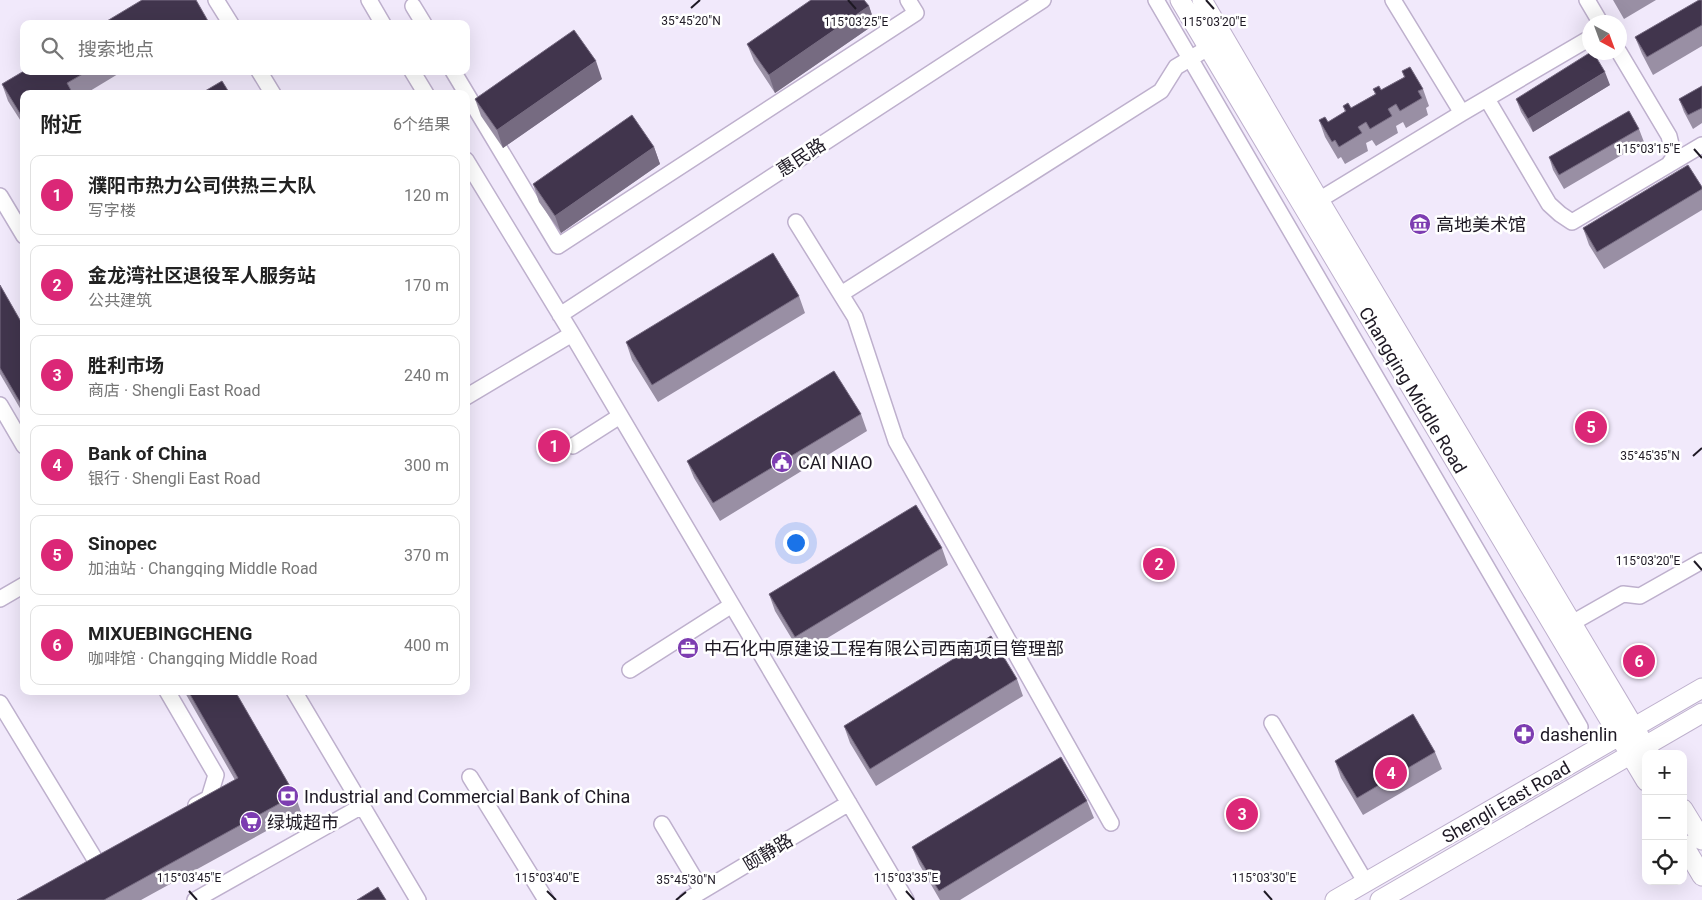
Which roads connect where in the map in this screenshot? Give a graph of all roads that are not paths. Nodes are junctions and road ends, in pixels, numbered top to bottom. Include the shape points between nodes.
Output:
1 (216, 0) edge
2 (369, 0) edge
3 (908, 0) edge
4 (1043, 0) edge
5 (1156, 0) edge
6 (1180, 0) edge
7 (1202, 0) edge
8 (1393, 0) edge
9 (1587, 0) edge
10 (413, 6) dead end
11 (1596, 15) edge
12 (228, 20) edge
13 (381, 20) edge
14 (422, 20) edge
15 (1224, 38) junction
16 (1582, 43) edge
17 (1208, 48) junction
18 (1190, 58) junction
19 (1623, 60) edge
20 (261, 75) edge
21 (414, 75) edge
22 (455, 75) edge
23 (271, 90) edge
24 (424, 90) edge
25 (464, 90) edge
26 (470, 99) edge
27 (1487, 99) junction
28 (1462, 113) junction
29 (1702, 145) edge
30 (1669, 164) junction
31 (470, 167) edge
32 (0, 196) edge
33 (1319, 200) junction
34 (796, 222) dead end
35 (20, 229) edge
36 (841, 294) junction
37 (560, 314) junction
38 (572, 334) junction
39 (470, 395) edge
40 (0, 405) edge
41 (620, 416) junction
42 (20, 439) edge
43 (573, 446) dead end
44 (1702, 561) edge
45 (20, 587) edge
46 (0, 599) edge
47 (732, 605) junction
48 (1572, 623) junction
49 (630, 670) dead end
50 (1702, 688) edge
51 (169, 695) edge
52 (296, 695) edge
53 (0, 703) edge
54 (1702, 713) edge
55 (1272, 723) dead end
56 (1580, 727) dead end
57 (1627, 732) junction
58 (1645, 750) edge
59 (1642, 752) edge
60 (470, 777) dead end
61 (849, 803) junction
62 (362, 806) junction
63 (183, 813) edge
64 (1687, 816) edge
65 (1111, 823) dead end
66 (662, 824) dead end
67 (1702, 840) edge
68 (1687, 851) edge
69 (96, 861) edge
70 (1702, 876) edge
71 (1366, 882) junction
72 (702, 891) junction
73 (194, 900) edge
74 (418, 900) edge
75 (546, 900) edge
76 (687, 900) edge
77 (906, 900) edge
78 (1336, 900) edge
79 (1380, 900) edge

1 - 12 street
2 - 13 street
3 - 26 street via 916,13 558,246
4 - 37 street, 惠民路
5 - 18 street
6 - 17 main road, Changqing Middle Road
7 - 15 main road, Changqing Middle Road
8 - 28 street
9 - 11 street
10 - 14 street
15 - 17 street
15 - 33 main road, Changqing Middle Road
16 - 27 street
17 - 18 street
17 - 57 main road, Changqing Middle Road
18 - 36 street via 1176,67 1161,91
18 - 56 street
19 - 30 street via 1669,136 1674,157
20 - 23 street
21 - 24 street
22 - 25 street
27 - 28 street
27 - 30 street via 1549,204 1572,222
28 - 33 street
29 - 30 street
31 - 37 street
32 - 35 street
33 - 48 main road, Changqing Middle Road
34 - 36 street
36 - 65 street via 855,317 896,441
37 - 38 street
38 - 39 street
38 - 41 street
40 - 42 street
41 - 43 street
41 - 47 street
44 - 48 street via 1640,596 1623,594
45 - 46 street
47 - 49 street
47 - 61 street
48 - 57 main road, Changqing Middle Road
50 - 57 main road, Shengli East Road
51 - 63 street via 216,775 209,798
52 - 62 street
53 - 69 street
54 - 58 main road, Shengli East Road
55 - 71 street
57 - 59 main road, Changqing Middle Road
57 - 71 main road, Shengli East Road
59 - 79 main road, Shengli East Road
60 - 75 street
61 - 72 street, 颐静路
61 - 77 street
62 - 73 street
62 - 74 street
64 - 67 main road
66 - 72 street
68 - 70 main road
71 - 78 main road, Shengli East Road
72 - 76 street, 颐静路

